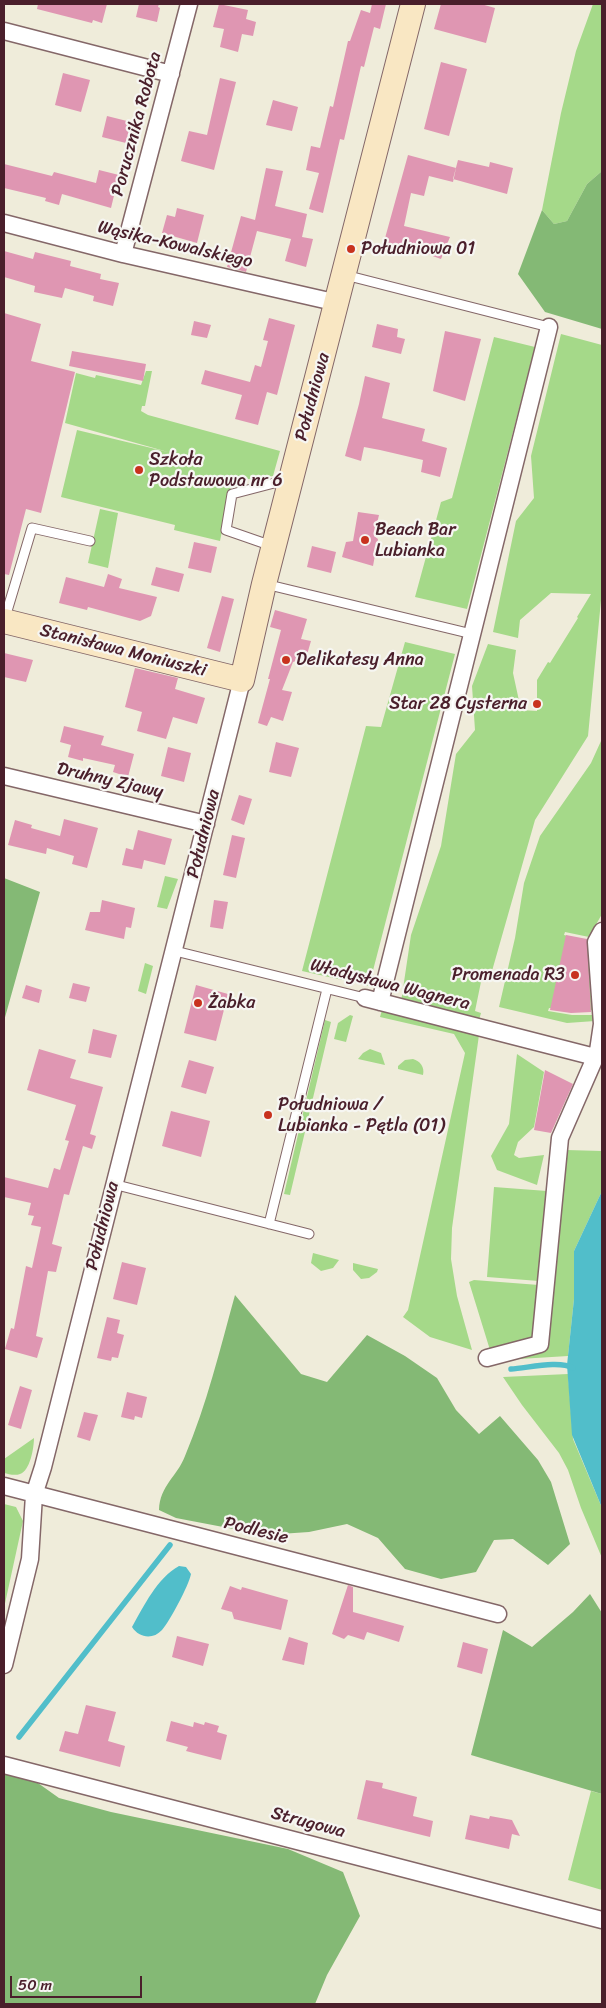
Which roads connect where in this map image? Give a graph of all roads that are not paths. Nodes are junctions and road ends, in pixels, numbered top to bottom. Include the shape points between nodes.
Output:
1 (189, 4) edge
2 (413, 4) edge
3 (4, 31) edge
4 (171, 74) junction
5 (4, 223) edge
6 (123, 254) junction
7 (344, 275) junction
8 (338, 303) junction
9 (548, 327) joint
10 (295, 464) junction
11 (90, 541) dead end
12 (274, 548) junction
13 (264, 584) junction
14 (4, 621) edge
15 (472, 634) junction
16 (242, 680) junction
17 (4, 776) edge
18 (206, 824) junction
19 (602, 930) edge
20 (175, 951) junction
21 (327, 989) junction
22 (372, 1000) junction
23 (522, 1028) dead end
24 (488, 1030) junction
25 (601, 1037) edge
26 (596, 1057) junction
27 (113, 1184) junction
28 (269, 1224) junction
29 (309, 1234) dead end
30 (487, 1358) dead end
31 (4, 1486) edge
32 (34, 1495) junction
33 (498, 1614) dead end
34 (4, 1664) edge
35 (4, 1765) edge
36 (602, 1920) edge

1 - 4 street, Porucznika Robota
2 - 7 street, Południowa
3 - 4 street
4 - 6 street, Porucznika Robota
5 - 6 street, Wąsika-Kowalskiego
6 - 8 street, Wąsika-Kowalskiego
7 - 8 street, Południowa
7 - 9 lane
8 - 10 street, Południowa
9 - 15 street
10 - 12 street, Południowa
10 - 12 lane via 278,482 232,494 226,530
11 - 14 lane via 32,528
12 - 13 street, Południowa
13 - 15 lane
13 - 16 street, Południowa
14 - 16 street, Stanisława Moniuszki
15 - 22 street
16 - 18 street, Południowa
17 - 18 street, Druhny Zjawy
18 - 20 street, Południowa
19 - 25 street via 596,942
20 - 21 lane, Władysława Wagnera
20 - 27 street, Południowa
21 - 22 lane, Władysława Wagnera
21 - 28 lane
22 - 24 street, Władysława Wagnera
23 - 24 street
24 - 26 street, Władysława Wagnera
25 - 26 street
26 - 30 street via 560,1138 540,1344
27 - 28 lane
27 - 32 street, Południowa
28 - 29 lane
31 - 32 street, Podlesie
32 - 33 street, Podlesie
32 - 34 street, Południowa via 30,1559
35 - 36 street, Strugowa

